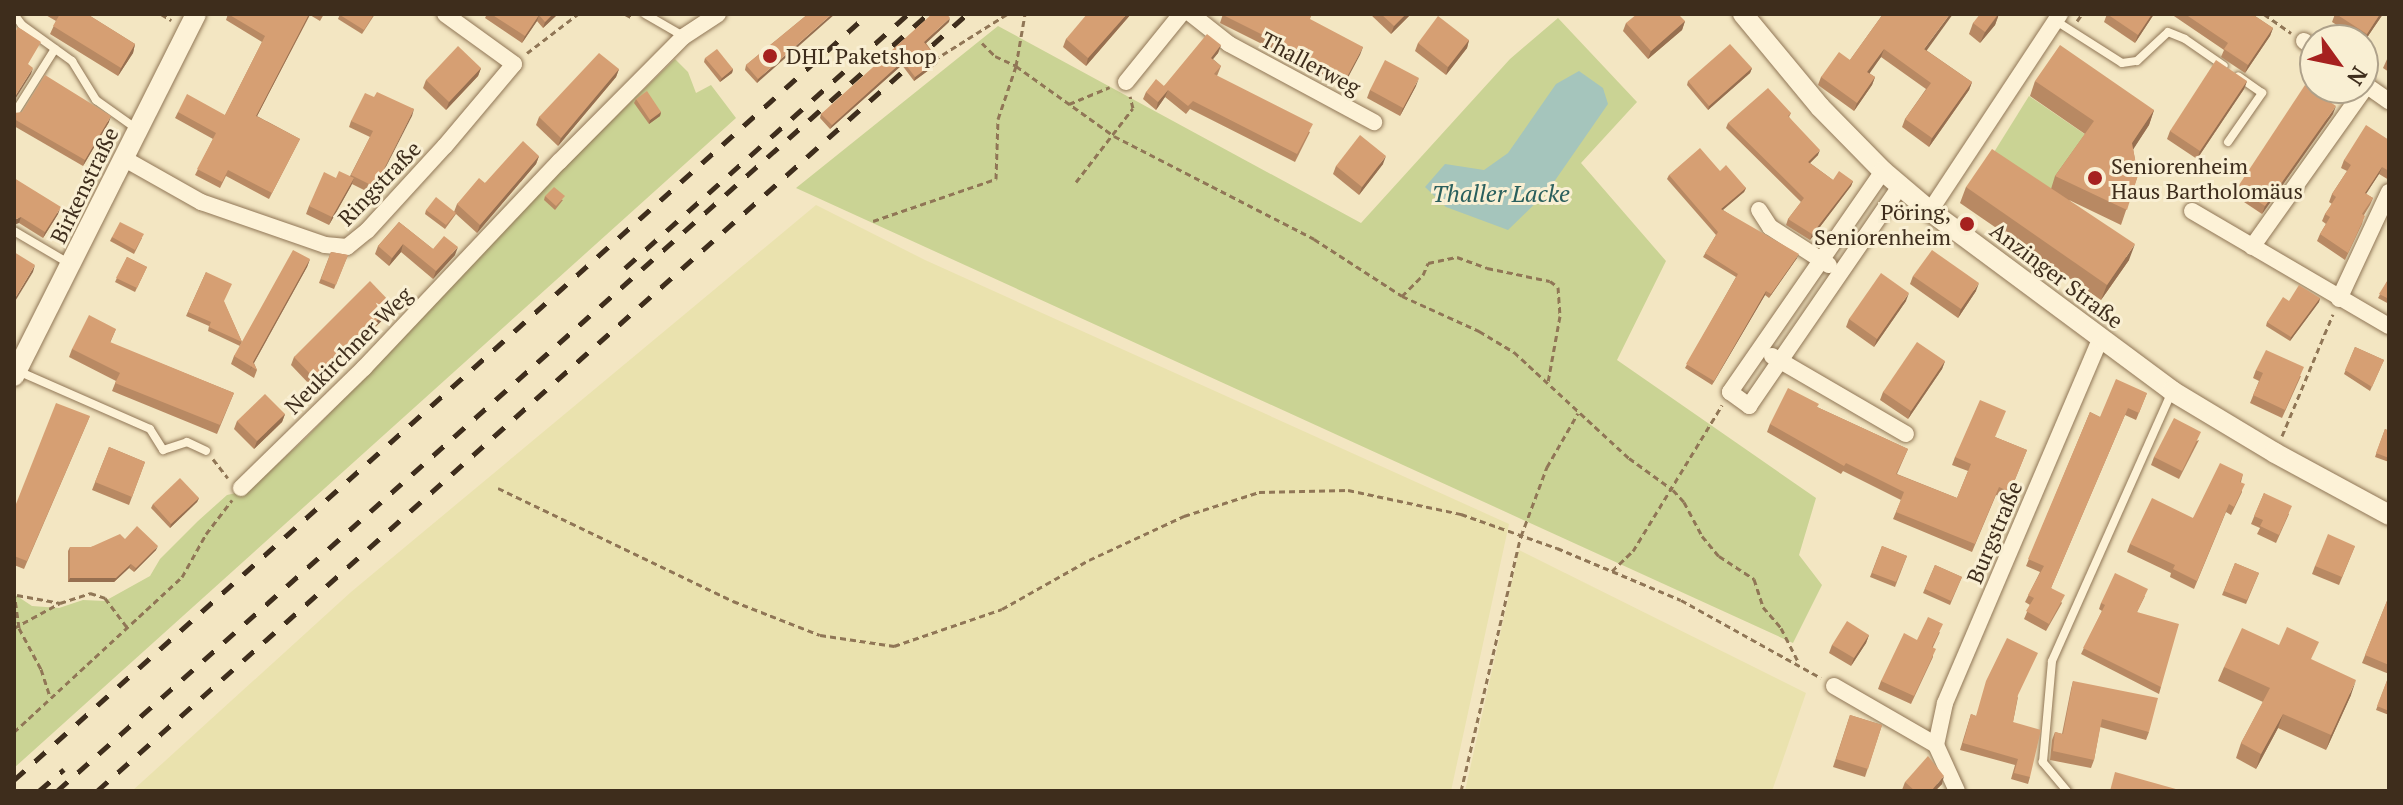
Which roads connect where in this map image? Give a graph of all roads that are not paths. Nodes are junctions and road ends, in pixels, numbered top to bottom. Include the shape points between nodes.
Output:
1 (14, 14) edge
2 (196, 14) edge
3 (445, 14) edge
4 (645, 14) edge
5 (718, 14) edge
6 (1181, 14) edge
7 (1191, 14) edge
8 (1743, 14) edge
9 (2058, 16) edge
10 (683, 37) junction
11 (55, 49) junction
12 (1126, 82) road end
13 (2352, 104) edge
14 (14, 114) edge
15 (1374, 122) dead end
16 (138, 129) junction
17 (2228, 142) dead end
18 (123, 158) junction
19 (1883, 171) junction
20 (1900, 186) junction
21 (2387, 197) edge
22 (1759, 210) dead end
23 (1930, 211) junction
24 (2192, 211) dead end
25 (14, 231) edge
26 (2252, 247) junction
27 (1821, 260) junction
28 (71, 265) junction
29 (1840, 273) junction
30 (2339, 299) junction
31 (2389, 326) edge
32 (2101, 338) junction
33 (1760, 349) junction
34 (1780, 360) junction
35 (16, 374) edge
36 (2172, 391) junction
37 (1906, 434) dead end
38 (206, 451) road end
39 (241, 488) road end
40 (2389, 515) edge
41 (1834, 686) road end
42 (1936, 745) junction
43 (1957, 791) edge
44 (2067, 791) edge

1 - 11 lane
2 - 16 street, Birkenstraße
3 - 18 street, Ringstraße via 514,64 445,146 347,247 325,245 201,202
4 - 10 lane
5 - 10 street, Neukirchner Weg
6 - 12 street
7 - 15 street, Thallerweg via 1229,44
8 - 19 street, Anzinger Straße via 1820,107
9 - 17 lane via 2122,63 2137,61 2160,36 2175,34 2262,93
9 - 23 street
10 - 39 street, Neukirchner Weg
11 - 14 lane
11 - 16 lane via 72,61 96,100
13 - 26 street
16 - 18 street, Birkenstraße
18 - 28 street, Birkenstraße
19 - 20 street, Anzinger Straße
19 - 27 street
20 - 23 street, Anzinger Straße
20 - 29 street
21 - 30 street
22 - 27 street via 1770,227
23 - 32 street, Anzinger Straße
24 - 26 street
25 - 28 lane
26 - 30 street
27 - 29 street
27 - 33 street
28 - 35 street, Birkenstraße
29 - 34 street
30 - 31 street
32 - 36 street, Anzinger Straße
32 - 42 street, Burgstraße via 1945,703
33 - 34 street
33 - 34 street via 1730,392 1749,406
34 - 37 street
35 - 38 lane via 150,429 163,450 187,442
36 - 40 street, Anzinger Straße
36 - 44 lane via 2052,661 2043,762
41 - 42 street
42 - 43 street

